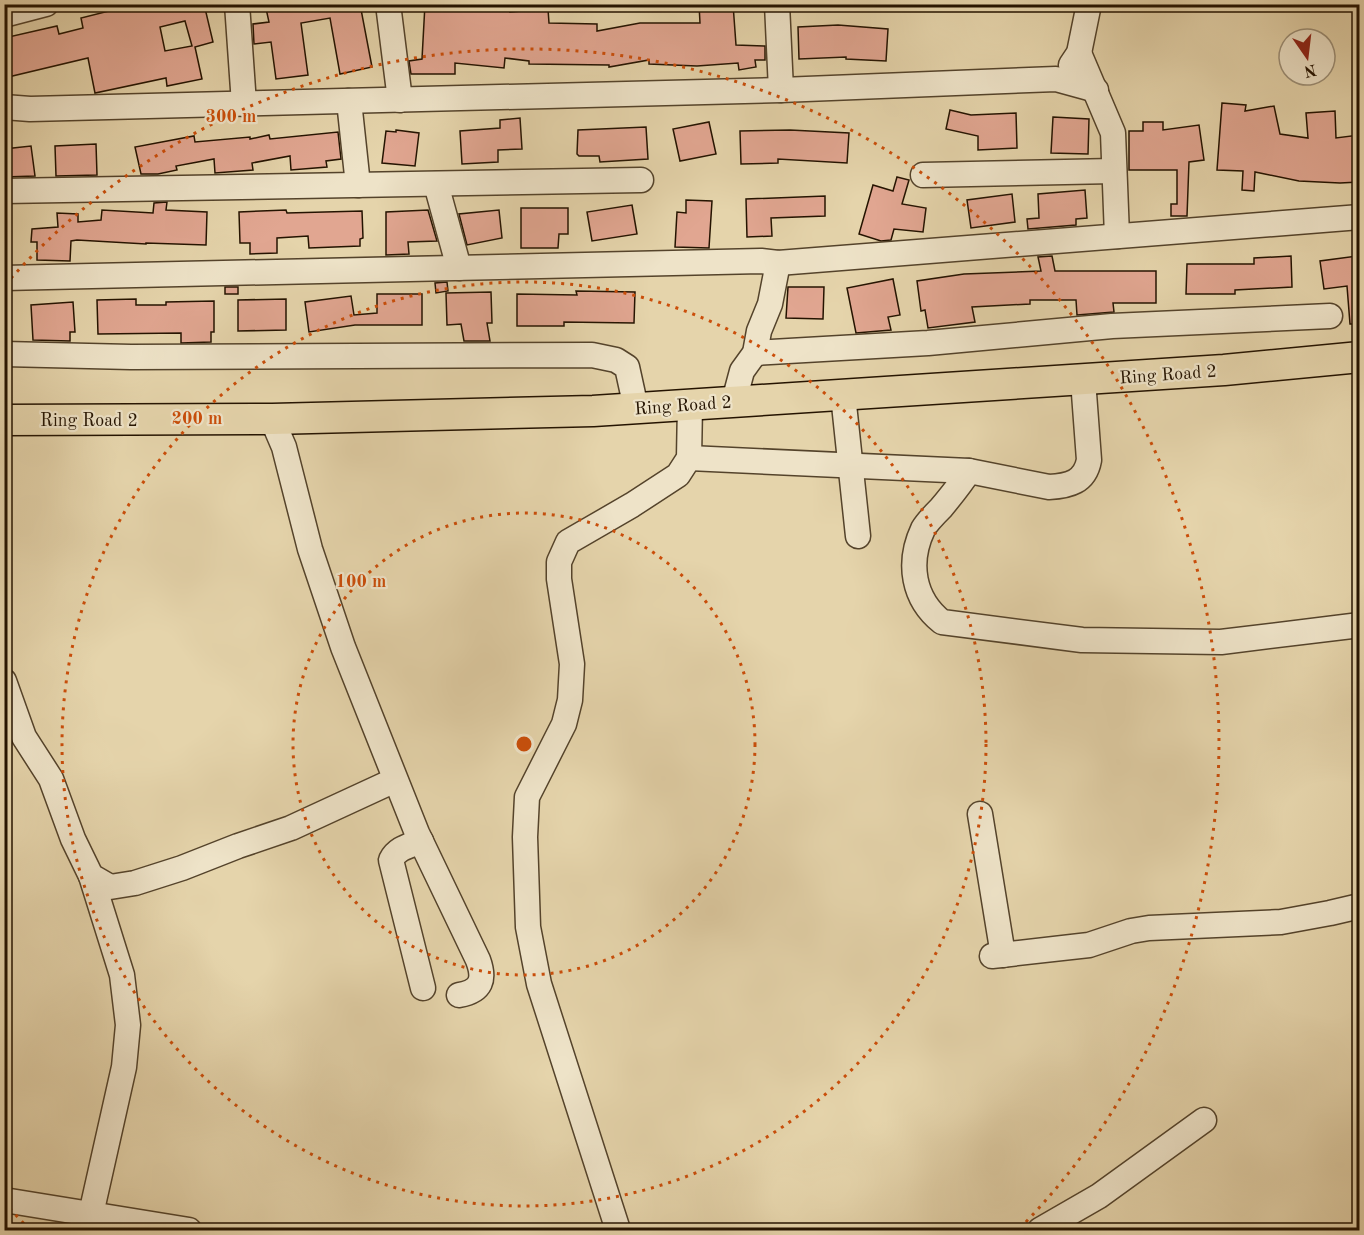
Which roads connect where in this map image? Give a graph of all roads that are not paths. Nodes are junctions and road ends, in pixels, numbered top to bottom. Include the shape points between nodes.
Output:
1 (46, 4) edge
2 (237, 4) edge
3 (388, 4) edge
4 (777, 4) edge
5 (1089, 4) edge
6 (4, 15) edge
7 (1079, 53) junction
8 (1056, 79) junction
9 (781, 90) junction
10 (1096, 90) junction
11 (400, 100) junction
12 (349, 101) junction
13 (244, 104) junction
14 (4, 106) edge
15 (1114, 171) junction
16 (923, 175) dead end
17 (641, 180) dead end
18 (435, 184) junction
19 (358, 185) junction
20 (4, 191) edge
21 (1359, 217) edge
22 (1117, 236) junction
23 (778, 263) junction
24 (459, 268) junction
25 (4, 278) edge
26 (1330, 316) dead end
27 (755, 352) junction
28 (4, 354) edge
29 (1359, 357) edge
30 (1083, 380) junction
31 (843, 395) junction
32 (735, 401) junction
33 (690, 405) junction
34 (636, 408) junction
35 (272, 419) junction
36 (4, 420) edge
37 (689, 458) junction
38 (849, 465) junction
39 (969, 471) junction
40 (858, 536) dead end
41 (1359, 625) edge
42 (4, 681) edge
43 (395, 780) junction
44 (980, 814) dead end
45 (421, 841) junction
46 (91, 876) junction
47 (1359, 906) edge
48 (423, 988) dead end
49 (459, 994) dead end
50 (1204, 1120) dead end
51 (4, 1200) edge
52 (90, 1214) junction
53 (189, 1230) edge
54 (618, 1230) edge
55 (1040, 1230) edge

1 - 6 street
2 - 13 street
3 - 11 street
4 - 9 street
5 - 7 street
7 - 8 street
7 - 10 street
8 - 9 street
8 - 10 street
9 - 11 street
10 - 15 street via 1113,133
11 - 12 street
12 - 13 street
12 - 19 street
13 - 14 street via 30,109
15 - 16 street
15 - 22 street
17 - 18 street
18 - 19 street
18 - 24 street
19 - 20 street
21 - 22 street
22 - 23 street
23 - 24 street
23 - 27 street
24 - 25 street
26 - 27 street via 1112,326 928,343
27 - 32 street via 742,371
28 - 34 street via 592,355 616,360 627,367
29 - 30 main road, Ring Road 2
30 - 31 main road, Ring Road 2
30 - 39 street via 1089,460 1080,479 1073,484 1049,487
31 - 32 main road, Ring Road 2
31 - 38 street
32 - 33 main road, Ring Road 2
33 - 34 main road, Ring Road 2
33 - 37 street
34 - 35 main road, Ring Road 2
35 - 36 main road, Ring Road 2
35 - 43 street via 284,447 310,549 342,647
37 - 38 street
37 - 54 street via 678,475 633,506 568,542 559,562 559,579 572,664 570,700 564,724 527,797 528,927 539,984
38 - 39 street
38 - 40 street
39 - 41 street via 924,528 917,547 913,578 932,614 942,622 1082,640 1221,642
42 - 46 street via 24,737 51,779
43 - 45 street
43 - 46 street via 291,828 173,871 110,887
44 - 47 street via 997,956 1096,943 1149,928 1281,922
45 - 48 street via 400,850 392,860
45 - 49 street via 483,973 480,984 469,993
46 - 52 street via 122,975 128,1025 124,1067
50 - 55 street via 1099,1196
51 - 52 street
52 - 53 street

